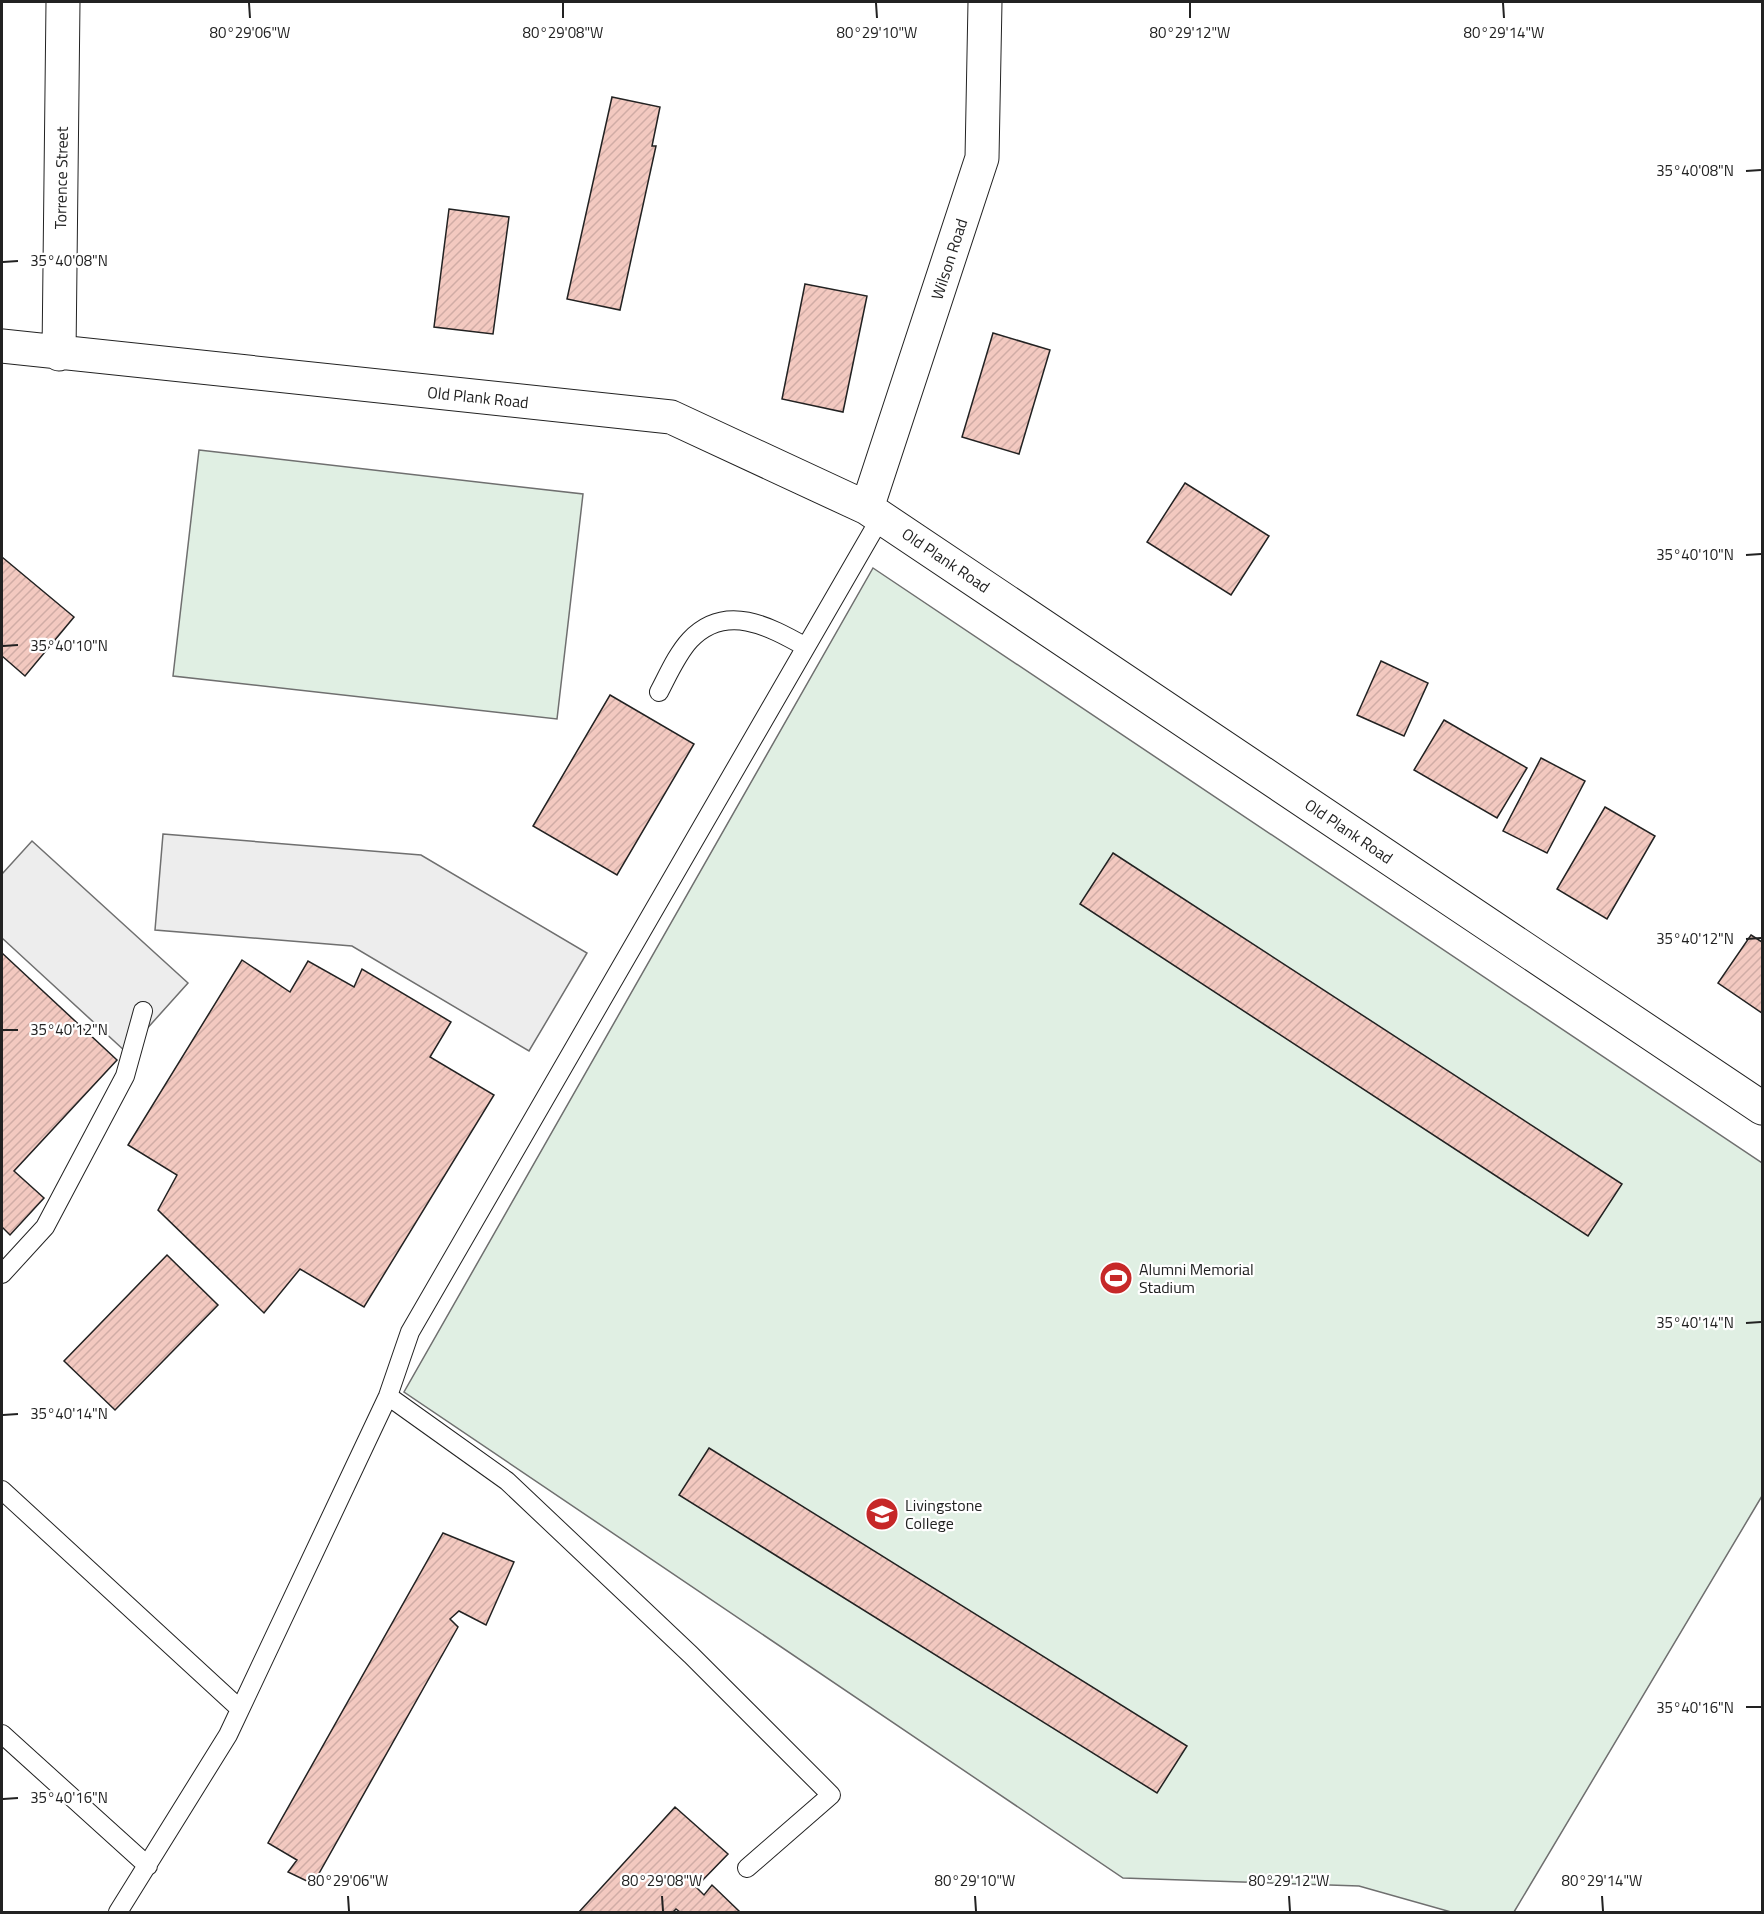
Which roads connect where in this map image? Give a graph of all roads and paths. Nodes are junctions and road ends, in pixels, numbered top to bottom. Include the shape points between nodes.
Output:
1 (63, 2) edge
2 (985, 2) edge
3 (2, 346) edge
4 (59, 354) junction
5 (874, 512) junction
6 (806, 647) junction
7 (659, 692) dead end
8 (143, 1011) dead end
9 (1762, 1108) edge
10 (2, 1274) edge
11 (388, 1396) junction
12 (2, 1490) edge
13 (240, 1709) junction
14 (2, 1734) edge
15 (148, 1866) junction
16 (747, 1868) dead end
17 (120, 1912) edge

1 - 4 street, Torrence Street
2 - 5 street, Wilson Road via 982,158
3 - 4 street, Old Plank Road
4 - 5 street, Old Plank Road via 671,417
5 - 6 lane
5 - 9 street, Old Plank Road
6 - 7 lane via 768,625 731,619 691,639
6 - 11 lane via 410,1332
8 - 10 lane via 125,1076 45,1227
11 - 13 lane
11 - 16 lane via 507,1481 691,1655 831,1795
12 - 13 lane
13 - 15 lane
14 - 15 lane
15 - 17 lane

